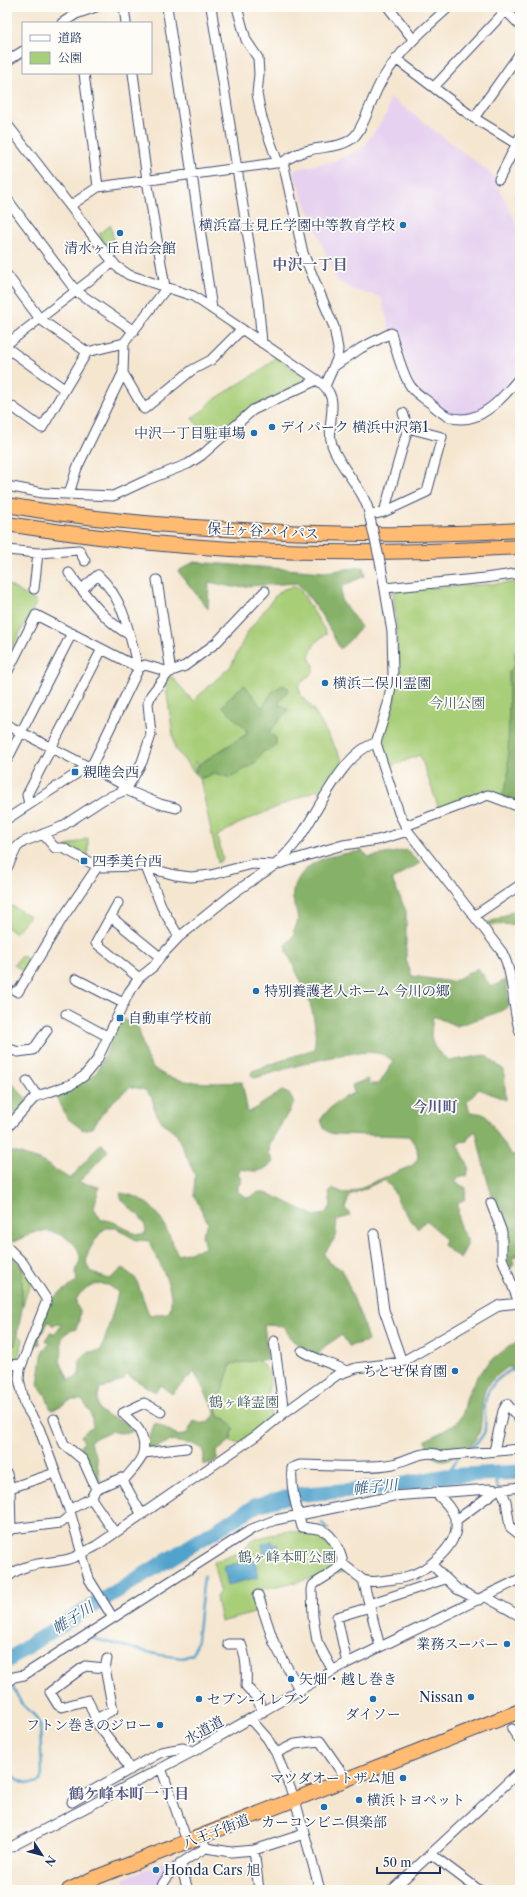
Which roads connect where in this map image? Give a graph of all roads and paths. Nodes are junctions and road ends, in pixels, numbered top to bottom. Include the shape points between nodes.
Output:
1 (96, 7) edge
2 (124, 7) edge
3 (167, 7) edge
4 (211, 7) edge
5 (237, 7) edge
6 (388, 7) edge
7 (449, 7) edge
8 (506, 8) edge
9 (77, 19) edge
10 (66, 22) edge
11 (126, 22) edge
12 (520, 25) edge
13 (413, 39) junction
14 (22, 52) edge
15 (520, 53) edge
16 (396, 59) junction
17 (7, 61) edge
18 (84, 74) edge
19 (132, 74) edge
20 (434, 87) junction
21 (474, 118) junction
22 (7, 124) edge
23 (519, 143) edge
24 (281, 162) junction
25 (237, 167) junction
26 (192, 174) junction
27 (499, 179) dead end
28 (147, 180) junction
29 (98, 187) junction
30 (7, 199) edge
31 (70, 206) junction
32 (112, 263) junction
33 (7, 275) edge
34 (164, 287) junction
35 (76, 291) junction
36 (212, 309) junction
37 (40, 319) junction
38 (242, 329) junction
39 (134, 331) junction
40 (124, 343) junction
41 (262, 343) junction
42 (7, 344) edge
43 (7, 348) edge
44 (87, 352) junction
45 (333, 367) junction
46 (123, 373) junction
47 (520, 377) edge
48 (317, 380) junction
49 (520, 383) edge
50 (325, 386) junction
51 (64, 389) junction
52 (502, 398) junction
53 (7, 403) edge
54 (403, 413) dead end
55 (408, 428) junction
56 (7, 486) edge
57 (69, 494) junction
58 (7, 505) edge
59 (384, 512) junction
60 (369, 516) junction
61 (7, 524) edge
62 (520, 530) edge
63 (520, 547) edge
64 (7, 550) edge
65 (38, 553) junction
66 (86, 561) dead end
67 (70, 573) dead end
68 (520, 573) edge
69 (157, 580) dead end
70 (385, 588) junction
71 (34, 589) dead end
72 (82, 589) junction
73 (265, 591) dead end
74 (72, 633) junction
75 (130, 635) junction
76 (102, 649) junction
77 (138, 668) junction
78 (170, 672) junction
79 (7, 673) edge
80 (7, 725) edge
81 (20, 732) junction
82 (376, 743) junction
83 (52, 748) junction
84 (7, 760) edge
85 (88, 767) junction
86 (127, 788) junction
87 (30, 804) junction
88 (520, 807) edge
89 (176, 808) dead end
90 (7, 819) edge
91 (406, 828) junction
92 (43, 834) junction
93 (275, 865) junction
94 (98, 866) junction
95 (7, 868) edge
96 (146, 868) junction
97 (520, 885) edge
98 (118, 903) dead end
99 (474, 916) junction
100 (111, 917) junction
101 (180, 937) junction
102 (160, 957) junction
103 (76, 978) dead end
104 (139, 978) junction
105 (516, 985) edge
106 (16, 991) dead end
107 (124, 1003) junction
108 (66, 1014) dead end
109 (47, 1030) dead end
110 (520, 1032) edge
111 (107, 1036) junction
112 (7, 1048) edge
113 (27, 1081) dead end
114 (37, 1096) junction
115 (7, 1128) edge
116 (491, 1203) dead end
117 (374, 1234) dead end
118 (7, 1247) edge
119 (520, 1303) edge
120 (274, 1341) dead end
121 (302, 1351) dead end
122 (402, 1362) junction
123 (21, 1364) junction
124 (7, 1368) edge
125 (346, 1371) junction
126 (160, 1412) dead end
127 (284, 1413) junction
128 (54, 1419) dead end
129 (520, 1420) edge
130 (186, 1448) dead end
131 (520, 1449) edge
132 (494, 1451) junction
133 (144, 1453) junction
134 (56, 1473) junction
135 (7, 1474) edge
136 (122, 1482) junction
137 (520, 1487) edge
138 (96, 1489) junction
139 (8, 1490) edge
140 (499, 1490) junction
141 (435, 1492) junction
142 (91, 1498) junction
143 (298, 1511) junction
144 (70, 1512) junction
145 (142, 1515) junction
146 (455, 1521) junction
147 (9, 1531) edge
148 (115, 1533) junction
149 (520, 1535) edge
150 (82, 1553) junction
151 (431, 1564) junction
152 (346, 1566) junction
153 (7, 1578) edge
154 (445, 1579) junction
155 (520, 1579) edge
156 (364, 1580) junction
157 (258, 1595) dead end
158 (482, 1598) junction
159 (369, 1606) junction
160 (111, 1616) junction
161 (520, 1616) edge
162 (228, 1644) dead end
163 (380, 1647) junction
164 (347, 1663) junction
165 (333, 1671) junction
166 (7, 1682) edge
167 (300, 1691) junction
168 (520, 1711) edge
169 (263, 1712) junction
170 (96, 1719) junction
171 (251, 1720) junction
172 (512, 1729) dead end
173 (520, 1741) edge
174 (194, 1751) junction
175 (276, 1753) junction
176 (161, 1768) junction
177 (130, 1770) junction
178 (520, 1771) edge
179 (347, 1780) junction
180 (295, 1800) junction
181 (72, 1802) dead end
182 (304, 1834) junction
183 (186, 1841) junction
184 (203, 1842) junction
185 (7, 1849) edge
186 (254, 1850) junction
187 (431, 1854) junction
188 (180, 1863) junction
189 (469, 1883) junction
190 (69, 1890) edge
191 (160, 1890) edge
192 (188, 1890) edge
193 (259, 1890) edge
194 (320, 1890) edge
195 (392, 1890) edge
196 (462, 1890) edge
197 (479, 1890) edge

1 - 9 street
2 - 11 street
3 - 26 street
4 - 25 street
5 - 24 street via 246,40 258,58 257,94 262,118
6 - 13 street
7 - 13 street
8 - 12 street
8 - 20 street
9 - 10 street
13 - 16 street
14 - 17 street
15 - 21 street
16 - 20 street
16 - 24 street via 381,82 360,131 352,139 344,144 294,154
18 - 29 street
19 - 28 street
20 - 21 street
21 - 23 street
22 - 31 street
23 - 27 street
24 - 25 street
24 - 45 street via 303,253 334,327 338,350
25 - 26 street
25 - 41 street via 258,299
26 - 28 street
26 - 36 street
28 - 29 street
28 - 34 street
29 - 31 street
30 - 35 street
31 - 32 street
32 - 34 street via 129,275
32 - 35 street
33 - 37 street
34 - 36 street via 192,296
34 - 39 street via 165,290
35 - 37 street
35 - 39 street
36 - 38 street
37 - 42 street
37 - 44 street
38 - 41 street
38 - 46 street via 211,360 192,370 144,409
39 - 40 street
40 - 44 street
40 - 46 street
41 - 48 street
43 - 51 street
44 - 51 street
45 - 50 street
45 - 52 street via 391,332 413,392 445,415 455,419 475,417
46 - 57 street via 77,468
47 - 52 street
48 - 50 street
48 - 57 street via 253,410 202,455 188,464 114,496
49 - 52 street
50 - 60 street via 331,395 333,445 344,471 365,498
51 - 53 street via 42,428
54 - 55 street
55 - 59 street
55 - 59 street via 442,437 427,492
56 - 57 street via 43,493
58 - 62 highway, 保土ヶ谷バイパス via 133,522 348,535
59 - 60 street
60 - 70 street, bridge
61 - 63 highway, 保土ヶ谷バイパス via 97,537 258,550 364,552
64 - 65 street
65 - 66 street via 79,550
65 - 71 street
67 - 72 street
68 - 70 street
69 - 78 street
70 - 82 street via 392,632 392,674 388,704
72 - 75 street via 117,628
72 - 75 street via 96,575 106,582 114,593
73 - 78 street via 216,643 185,666
74 - 76 street
74 - 79 street via 36,615
74 - 81 street
75 - 77 street
76 - 77 street
76 - 83 street
77 - 78 street via 146,665
77 - 85 street via 93,763
78 - 86 street via 151,695 148,703 151,735 142,762
80 - 81 street
81 - 83 street
81 - 84 street
82 - 91 street
82 - 93 street via 362,748 344,766 299,838
83 - 85 street
83 - 87 street via 28,795
85 - 86 street
85 - 87 street
86 - 89 street via 160,804
86 - 92 street via 104,799 61,827
87 - 90 street
88 - 91 street via 488,795
91 - 93 street via 378,840 342,845
91 - 99 street
92 - 94 street via 55,848 64,848
92 - 95 street via 17,847
93 - 96 street via 252,864 211,875 191,877
93 - 101 street via 236,892
94 - 96 street via 129,865
94 - 106 street via 62,918 18,992
96 - 101 street via 162,908
97 - 99 street
98 - 100 street
99 - 105 street via 502,952
100 - 102 street
100 - 104 street via 96,943
101 - 102 street
102 - 104 street via 154,966
103 - 107 street
104 - 107 street
105 - 110 street via 514,1008
107 - 111 street
108 - 111 street
109 - 112 street via 33,1050 18,1052
111 - 114 street via 97,1060 84,1076 72,1084
113 - 114 street
114 - 115 street
116 - 119 street via 502,1232 502,1258
117 - 122 street via 384,1310
118 - 123 street via 23,1263 47,1300
119 - 122 street via 500,1305
120 - 127 street
121 - 125 street
122 - 125 street
123 - 124 street
123 - 134 street via 19,1379 25,1405 39,1428
125 - 127 street
126 - 133 street via 144,1403 123,1413 140,1431
127 - 145 street via 257,1435
128 - 138 street via 64,1444 83,1460
129 - 132 street via 507,1404
130 - 133 street
131 - 132 street
132 - 143 street via 441,1456 426,1453 377,1466 300,1464 292,1468 291,1475
133 - 136 street via 142,1459
134 - 139 street
134 - 144 street
135 - 139 street
136 - 138 street via 121,1478
136 - 145 street
137 - 140 street
138 - 142 street
139 - 147 street
140 - 141 street
140 - 146 street
140 - 149 street via 506,1501 510,1527
141 - 143 street
141 - 146 street via 449,1507
142 - 144 street
142 - 148 street
143 - 152 street via 302,1528 324,1530 331,1537
143 - 160 street via 252,1529
144 - 147 street via 61,1522
144 - 150 street
145 - 148 street
146 - 151 street via 452,1540 447,1549
148 - 150 street
150 - 153 street via 65,1560 22,1567
150 - 160 street via 89,1579
151 - 154 street
151 - 156 street via 406,1577 370,1582
152 - 156 street
152 - 165 street via 313,1585 313,1617 317,1641
154 - 158 street via 457,1589
154 - 159 street
155 - 158 street, 水道道
156 - 159 street
157 - 167 street via 274,1643
158 - 161 street
158 - 163 street, 水道道
159 - 163 street
159 - 164 street via 337,1617
160 - 166 street via 24,1675
162 - 169 street via 241,1644 247,1676 246,1686 256,1697
163 - 164 street, 水道道
164 - 165 street, 水道道
165 - 167 street, 水道道
167 - 169 street, 水道道
168 - 179 highway, 八王子街道
169 - 171 street, 水道道
170 - 170 street via 113,1710 106,1664 86,1666 50,1692 62,1707 88,1700
170 - 177 street
171 - 174 street, 水道道
171 - 175 street
172 - 173 street
174 - 176 street, 水道道
174 - 177 street via 183,1748 163,1752
175 - 179 street via 295,1744 320,1741
175 - 180 street
176 - 183 street
176 - 185 street, 水道道
177 - 181 street
178 - 187 street
179 - 180 highway, 八王子街道
180 - 182 street
180 - 184 highway, 八王子街道
182 - 186 street
182 - 194 street
183 - 184 highway, 八王子街道
183 - 190 highway, 八王子街道
184 - 186 street via 231,1852
184 - 188 street
186 - 193 street
187 - 189 street
187 - 195 street
188 - 191 street via 163,1882
188 - 192 street
189 - 196 street
189 - 197 street

